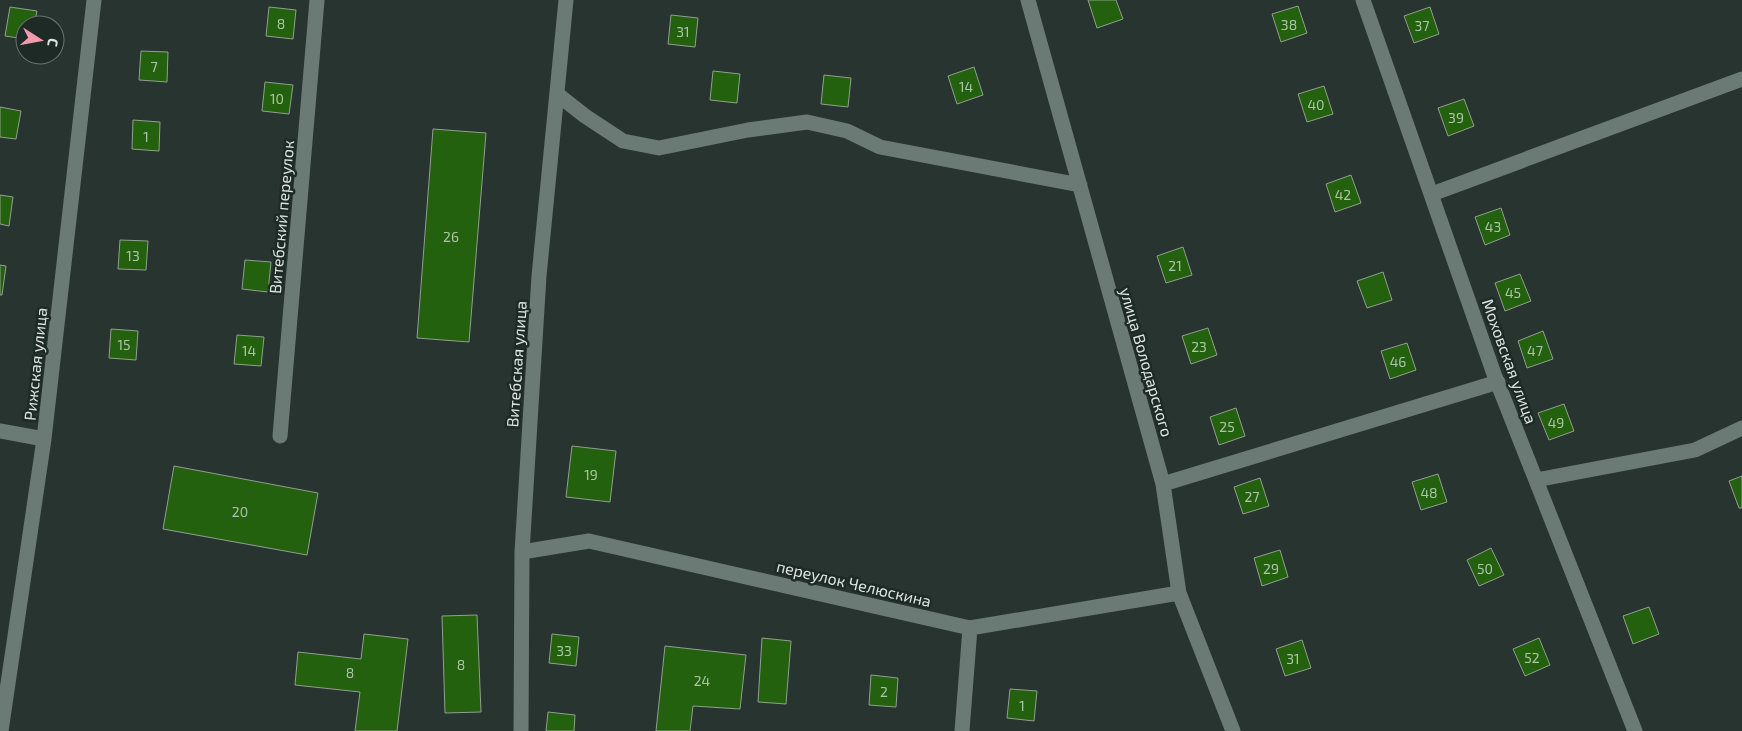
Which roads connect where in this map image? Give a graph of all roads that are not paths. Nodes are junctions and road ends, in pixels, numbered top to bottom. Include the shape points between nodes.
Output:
1 (94, 0) edge
2 (317, 0) edge
3 (566, 0) edge
4 (1028, 0) edge
5 (1363, 0) edge
6 (1742, 79) edge
7 (557, 94) junction
8 (1080, 185) junction
9 (1432, 194) junction
10 (1498, 382) junction
11 (1742, 428) edge
12 (0, 431) edge
13 (280, 436) dead end
14 (44, 440) junction
15 (1536, 480) junction
16 (1163, 484) junction
17 (522, 552) junction
18 (1179, 593) junction
19 (970, 628) junction
20 (1, 731) edge
21 (521, 731) edge
22 (962, 731) edge
23 (1233, 731) edge
24 (1634, 731) edge

1 - 14 street, Рижская улица
2 - 13 street, Витебский переулок
3 - 7 street, Витебская улица
4 - 8 street, улица Володарского
5 - 9 street, Моховская улица
6 - 9 street
7 - 8 street via 623,141 659,148 807,122 847,131 880,147
7 - 17 street, Витебская улица via 539,276
8 - 16 street, улица Володарского
9 - 10 street, Моховская улица
10 - 15 street, Моховская улица
10 - 16 street
11 - 15 street via 1695,450
12 - 14 street
14 - 20 street, Рижская улица
15 - 24 street, Моховская улица
16 - 18 street, улица Володарского
17 - 19 street, переулок Челюскина via 589,541
17 - 21 street, Витебская улица
18 - 19 street, переулок Челюскина
18 - 23 street, улица Володарского
19 - 22 street

